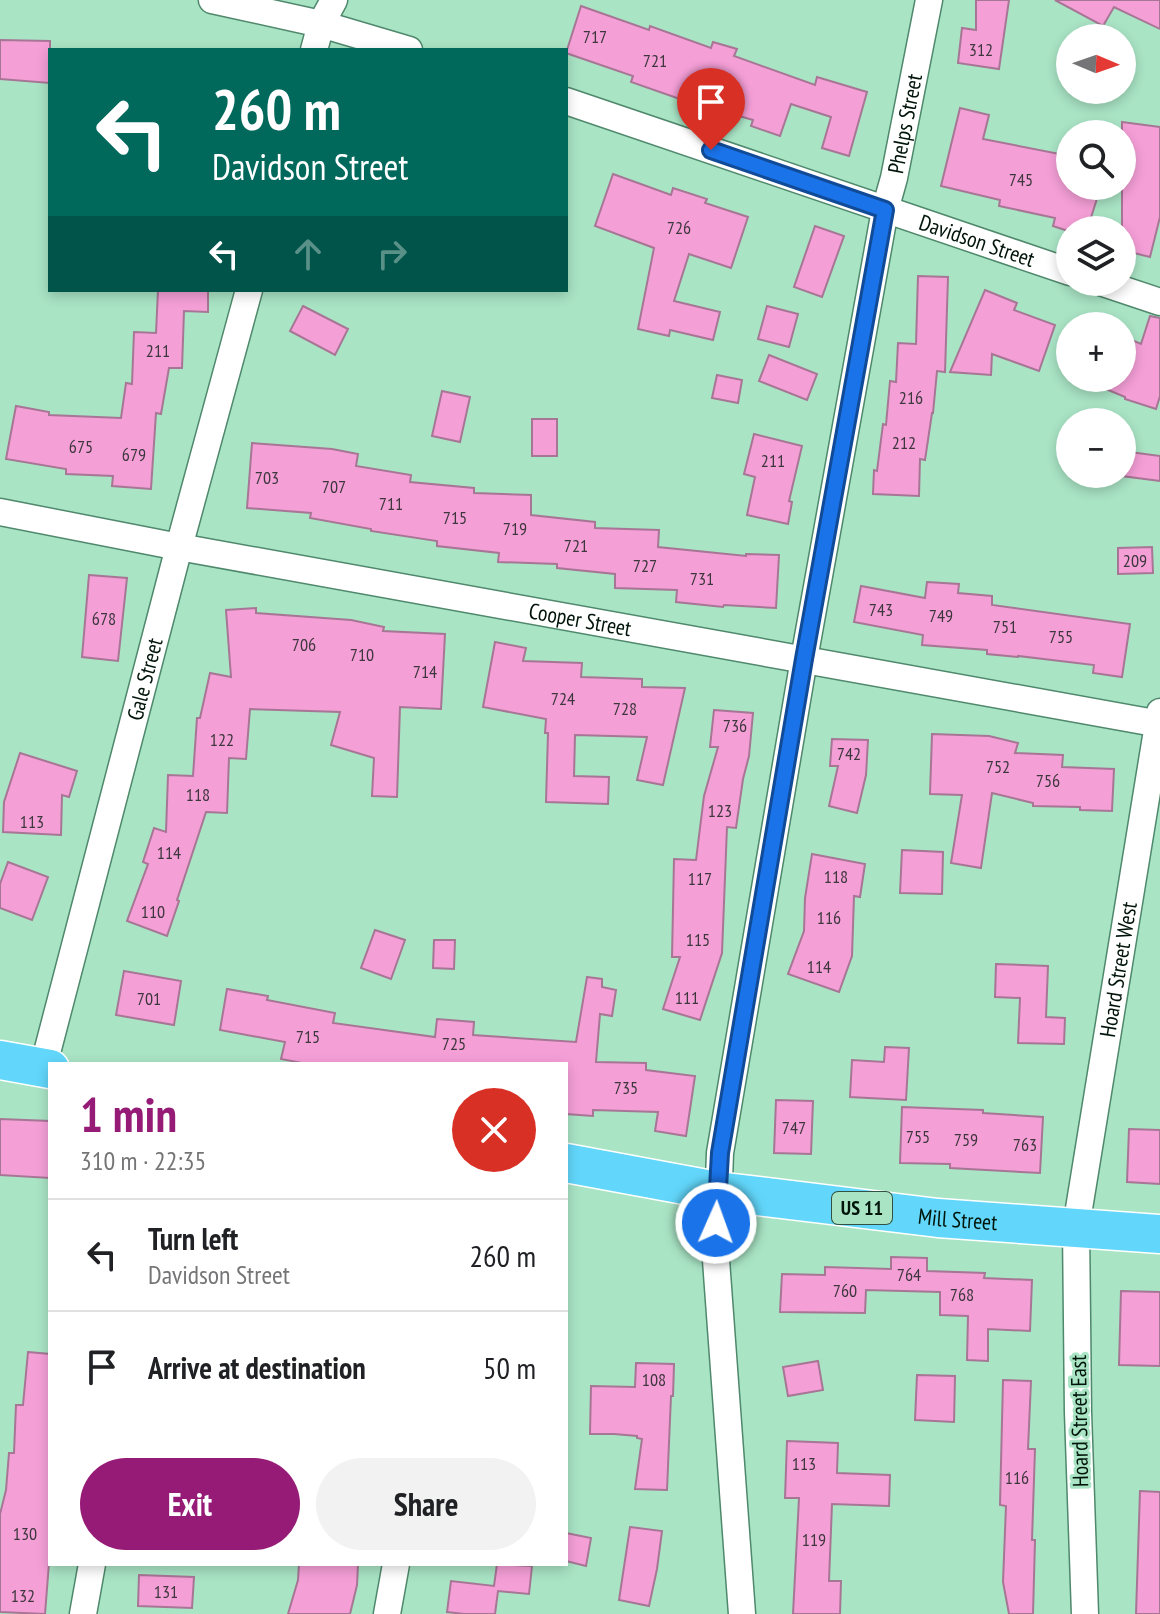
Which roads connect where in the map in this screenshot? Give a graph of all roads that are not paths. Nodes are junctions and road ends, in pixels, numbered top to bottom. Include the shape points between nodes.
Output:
1 (212, 0) edge
2 (334, 0) edge
3 (929, 0) edge
4 (321, 24) junction
5 (315, 48) edge
6 (402, 48) edge
7 (568, 102) edge
8 (885, 210) junction
9 (1056, 267) edge
10 (248, 292) edge
11 (1136, 294) edge
12 (1160, 302) edge
13 (0, 512) edge
14 (179, 547) junction
15 (804, 659) junction
16 (1159, 720) edge
17 (0, 1060) edge
18 (46, 1069) edge
19 (568, 1163) edge
20 (717, 1191) junction
21 (1076, 1227) junction
22 (1160, 1234) edge
23 (92, 1566) edge
24 (396, 1566) edge
25 (735, 1608) edge
26 (83, 1614) edge
27 (387, 1614) edge
28 (1085, 1614) edge

1 - 4 street
2 - 4 street
3 - 8 street, Phelps Street
4 - 5 street
4 - 6 street
7 - 8 street, Davidson Street
8 - 9 street, Davidson Street
8 - 15 street, Phelps Street
10 - 14 street, Gale Street
11 - 12 street
13 - 14 street, Cooper Street
14 - 15 street, Cooper Street
14 - 18 street, Gale Street
15 - 16 street, Cooper Street
15 - 20 street, Phelps Street
16 - 21 street, Hoard Street West
17 - 18 highway
19 - 20 highway, Mill Street / US 11
20 - 21 highway, Mill Street / US 11 via 938,1218
20 - 25 street, Phelps Street
21 - 22 highway, Mill Street / US 11
21 - 28 street, Hoard Street East
23 - 26 street
24 - 27 street

